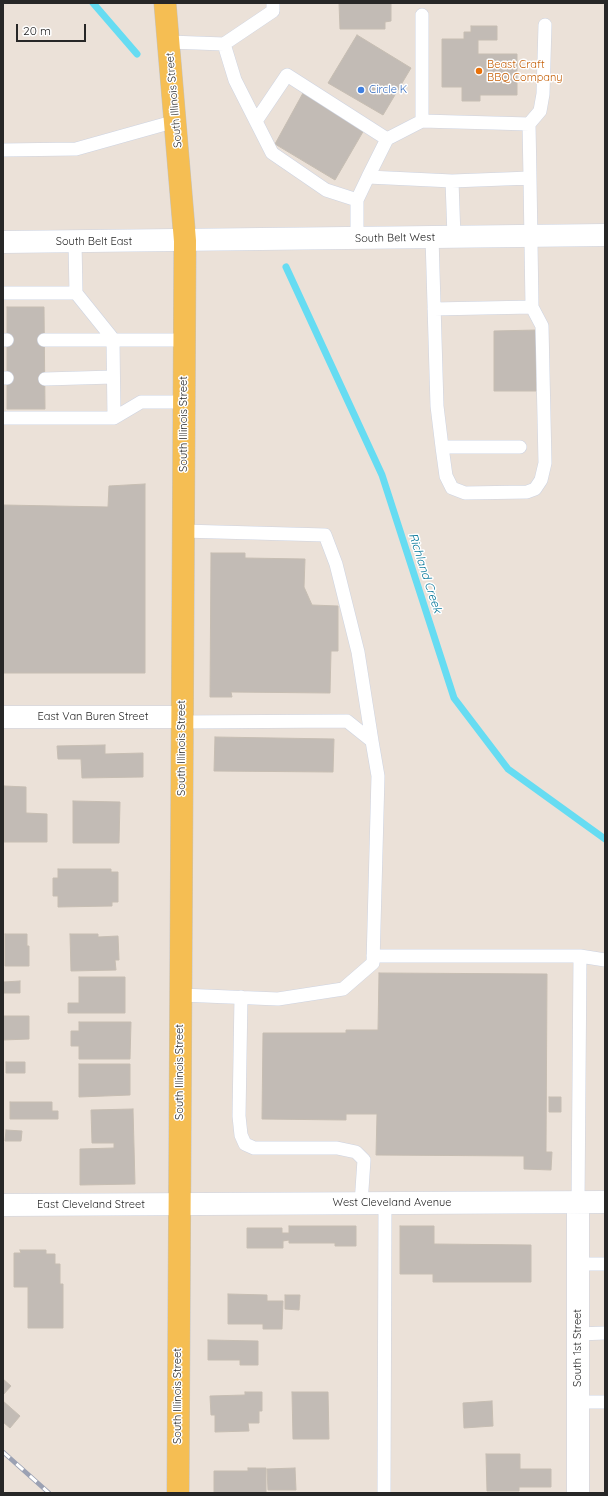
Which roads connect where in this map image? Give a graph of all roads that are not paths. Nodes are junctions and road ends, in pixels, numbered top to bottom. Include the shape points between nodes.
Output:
1 (165, 3) edge
2 (273, 3) edge
3 (422, 15) dead end
4 (545, 25) dead end
5 (169, 42) junction
6 (224, 44) junction
7 (176, 121) junction
8 (256, 121) junction
9 (422, 121) junction
10 (529, 124) junction
11 (387, 138) junction
12 (3, 150) edge
13 (368, 177) junction
14 (530, 178) junction
15 (452, 181) junction
16 (356, 200) junction
17 (605, 235) edge
18 (532, 236) junction
19 (432, 237) junction
20 (454, 237) junction
21 (357, 238) junction
22 (185, 241) junction
23 (3, 242) edge
24 (75, 242) junction
25 (3, 293) edge
26 (76, 293) junction
27 (532, 307) junction
28 (434, 309) junction
29 (113, 339) junction
30 (44, 340) dead end
31 (185, 340) junction
32 (113, 378) junction
33 (45, 379) dead end
34 (184, 402) junction
35 (3, 418) edge
36 (114, 418) junction
37 (442, 447) junction
38 (520, 447) dead end
39 (183, 531) junction
40 (3, 717) edge
41 (182, 719) junction
42 (372, 742) junction
43 (373, 956) junction
44 (580, 956) junction
45 (605, 960) edge
46 (181, 995) junction
47 (242, 997) junction
48 (605, 1202) edge
49 (578, 1203) junction
50 (180, 1204) junction
51 (361, 1204) junction
52 (385, 1204) junction
53 (3, 1205) edge
54 (578, 1264) junction
55 (605, 1264) edge
56 (605, 1333) edge
57 (578, 1334) junction
58 (578, 1402) junction
59 (605, 1402) edge
60 (178, 1493) edge
61 (384, 1493) edge
62 (578, 1493) edge

1 - 5 main road, South Illinois Street
2 - 6 lane via 273,11
3 - 9 lane
4 - 10 lane via 543,94 540,111
5 - 6 lane
5 - 7 main road, South Illinois Street
6 - 8 lane via 235,80
7 - 12 lane via 76,149
7 - 22 main road, South Illinois Street
8 - 11 lane via 286,75
8 - 16 lane via 272,153 326,190
9 - 10 lane
9 - 11 lane
10 - 14 lane
11 - 13 lane
13 - 15 lane
13 - 16 lane
14 - 15 lane
14 - 18 lane
15 - 20 lane
16 - 21 lane
17 - 18 street, South Belt West
18 - 20 street, South Belt West
18 - 27 lane
19 - 20 street, South Belt West
19 - 21 street, South Belt West
19 - 28 lane
21 - 22 street, South Belt West
22 - 24 street, South Belt East
22 - 31 main road, South Illinois Street
23 - 24 street, South Belt East
24 - 26 lane
25 - 26 lane
26 - 29 lane
27 - 28 lane
27 - 37 lane via 542,326 545,463 541,480 534,489 527,492 465,493 452,488 446,476
28 - 37 lane via 437,406
29 - 30 lane
29 - 31 lane
29 - 32 lane
31 - 34 main road, South Illinois Street
32 - 33 lane
32 - 36 lane
34 - 36 lane via 141,402
34 - 39 main road, South Illinois Street
35 - 36 lane
37 - 38 lane
39 - 41 main road, South Illinois Street
39 - 42 lane via 325,536 339,577 358,652
40 - 41 street, East Van Buren Street
41 - 42 lane via 347,721
41 - 46 main road, South Illinois Street
42 - 43 lane via 378,776
43 - 44 lane
43 - 47 lane via 373,963 343,989 278,999
44 - 45 lane
44 - 49 lane
46 - 47 lane
46 - 50 main road, South Illinois Street
47 - 51 lane via 239,1116 241,1135 245,1144 254,1148 337,1148 356,1152 364,1160
48 - 49 street, West Cleveland Avenue
49 - 52 street, West Cleveland Avenue
49 - 54 street, South 1st Street
50 - 51 street, West Cleveland Avenue
50 - 53 street, East Cleveland Street
50 - 60 main road, South Illinois Street
51 - 52 street, West Cleveland Avenue
52 - 61 lane
54 - 55 lane
54 - 57 street, South 1st Street
56 - 57 lane
57 - 58 street, South 1st Street
58 - 59 lane
58 - 62 street, South 1st Street

